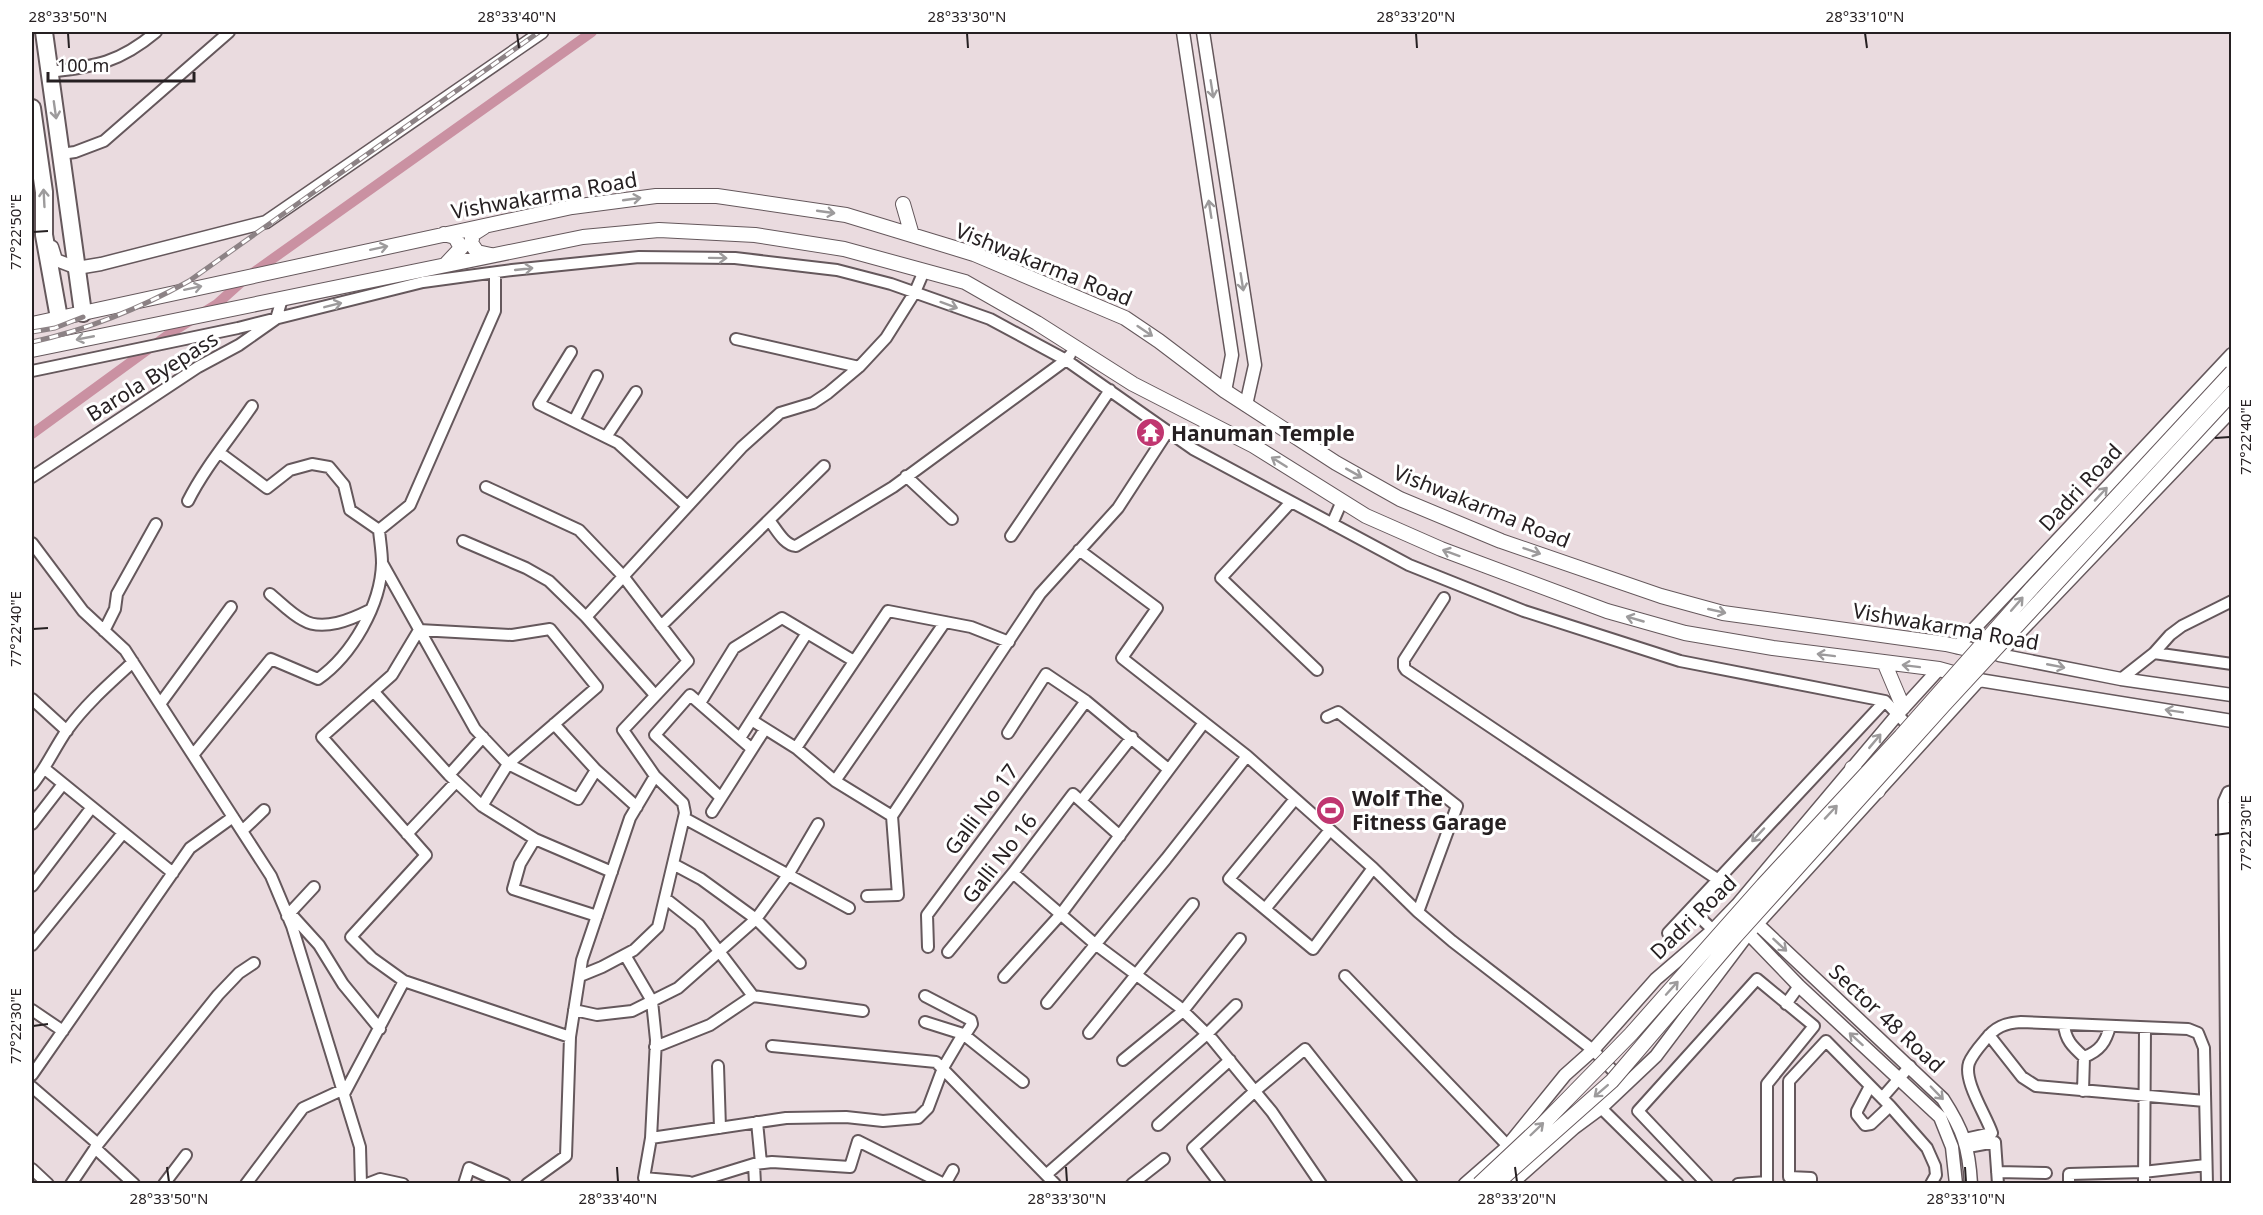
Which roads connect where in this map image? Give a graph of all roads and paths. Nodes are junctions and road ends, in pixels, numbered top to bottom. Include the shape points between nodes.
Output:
1 (44, 32) edge
2 (156, 32) edge
3 (229, 32) edge
4 (542, 32) edge
5 (1183, 32) edge
6 (1203, 32) edge
7 (50, 72) junction
8 (32, 108) edge
9 (61, 154) junction
10 (903, 204) dead end
11 (486, 225) junction
12 (44, 234) junction
13 (444, 234) junction
14 (912, 235) junction
15 (493, 255) junction
16 (445, 265) junction
17 (77, 268) junction
18 (924, 271) junction
19 (495, 273) junction
20 (915, 292) junction
21 (282, 299) junction
22 (83, 313) junction
23 (59, 318) junction
24 (276, 319) junction
25 (32, 324) edge
26 (736, 339) dead end
27 (1075, 347) junction
28 (32, 350) edge
29 (571, 352) dead end
30 (2232, 354) edge
31 (1066, 360) junction
32 (859, 367) junction
33 (32, 371) edge
34 (2232, 372) edge
35 (597, 376) dead end
36 (1110, 390) junction
37 (1225, 391) junction
38 (636, 392) dead end
39 (2232, 393) edge
40 (1246, 405) junction
41 (252, 406) dead end
42 (2232, 410) edge
43 (574, 421) junction
44 (1168, 431) junction
45 (606, 437) junction
46 (220, 453) junction
47 (824, 466) dead end
48 (906, 476) junction
49 (32, 477) edge
50 (486, 487) dead end
51 (188, 501) dead end
52 (1342, 501) junction
53 (1291, 502) junction
54 (687, 506) junction
55 (952, 519) dead end
56 (769, 520) junction
57 (156, 524) dead end
58 (1332, 524) junction
59 (379, 530) junction
60 (1011, 536) dead end
61 (463, 541) dead end
62 (32, 543) edge
63 (1079, 550) junction
64 (382, 563) junction
65 (623, 576) junction
66 (270, 594) dead end
67 (1444, 598) dead end
68 (2232, 601) edge
69 (231, 607) dead end
70 (370, 610) junction
71 (586, 617) junction
72 (945, 622) junction
73 (661, 626) junction
74 (419, 630) junction
75 (104, 631) junction
76 (807, 633) junction
77 (1009, 642) junction
78 (1957, 648) junction
79 (2154, 652) junction
80 (1999, 655) junction
81 (854, 661) junction
82 (133, 662) junction
83 (1884, 662) junction
84 (2232, 664) edge
85 (1939, 669) junction
86 (1317, 670) dead end
87 (2121, 679) junction
88 (1979, 680) junction
89 (374, 692) junction
90 (655, 695) junction
91 (2232, 695) edge
92 (32, 699) edge
93 (1086, 700) junction
94 (1885, 700) junction
95 (700, 703) junction
96 (160, 704) junction
97 (1900, 711) junction
98 (1327, 717) dead end
99 (753, 721) junction
100 (2232, 721) edge
101 (554, 724) junction
102 (1203, 724) junction
103 (765, 729) junction
104 (67, 731) junction
105 (1008, 733) dead end
106 (483, 737) junction
107 (1132, 737) junction
108 (740, 738) junction
109 (1923, 741) junction
110 (796, 748) junction
111 (752, 749) junction
112 (193, 755) junction
113 (1247, 756) junction
114 (508, 764) junction
115 (1852, 768) junction
116 (45, 769) junction
117 (1168, 769) junction
118 (596, 770) junction
119 (655, 776) junction
120 (452, 778) junction
121 (835, 781) junction
122 (63, 784) junction
123 (32, 785) edge
124 (1878, 791) junction
125 (2232, 791) edge
126 (720, 797) junction
127 (1295, 799) junction
128 (1081, 801) junction
129 (482, 806) junction
130 (92, 807) junction
131 (637, 807) junction
132 (264, 810) dead end
133 (712, 812) dead end
134 (892, 816) junction
135 (233, 817) junction
136 (684, 818) junction
137 (32, 824) edge
138 (818, 824) dead end
139 (1330, 830) junction
140 (242, 831) junction
141 (123, 833) junction
142 (407, 834) junction
143 (1120, 836) junction
144 (535, 839) junction
145 (673, 864) junction
146 (1373, 868) junction
147 (612, 872) junction
148 (173, 873) junction
149 (1013, 873) junction
150 (788, 875) junction
151 (1717, 879) junction
152 (32, 886) edge
153 (314, 887) dead end
154 (867, 896) dead end
155 (666, 899) junction
156 (1193, 904) dead end
157 (849, 908) dead end
158 (1264, 909) junction
159 (1691, 909) junction
160 (1732, 909) junction
161 (1418, 912) junction
162 (289, 914) junction
163 (1061, 914) junction
164 (597, 916) junction
165 (756, 919) junction
166 (1757, 924) junction
167 (1713, 930) junction
168 (1668, 933) dead end
169 (1748, 934) junction
170 (1240, 939) dead end
171 (1095, 944) junction
172 (32, 945) edge
173 (928, 947) dead end
174 (719, 952) junction
175 (948, 952) dead end
176 (625, 955) junction
177 (254, 963) dead end
178 (800, 963) dead end
179 (1136, 975) junction
180 (580, 976) junction
181 (1345, 976) dead end
182 (1004, 977) dead end
183 (404, 981) junction
184 (1799, 986) junction
185 (2229, 988) edge
186 (753, 996) junction
187 (925, 996) dead end
188 (652, 1001) junction
189 (1047, 1003) dead end
190 (1786, 1004) junction
191 (1236, 1005) dead end
192 (32, 1010) edge
193 (574, 1010) junction
194 (863, 1011) dead end
195 (1183, 1011) junction
196 (925, 1022) dead end
197 (2064, 1024) junction
198 (2110, 1026) junction
199 (2145, 1028) junction
200 (380, 1029) junction
201 (63, 1031) junction
202 (1089, 1033) dead end
203 (964, 1034) junction
204 (1207, 1034) junction
205 (1989, 1035) junction
206 (570, 1037) junction
207 (772, 1046) dead end
208 (655, 1047) junction
209 (1593, 1050) junction
210 (2084, 1057) junction
211 (1122, 1060) dead end
212 (1230, 1060) junction
213 (718, 1066) dead end
214 (1910, 1066) junction
215 (943, 1068) junction
216 (32, 1076) edge
217 (1900, 1078) junction
218 (1023, 1082) dead end
219 (1626, 1084) junction
220 (1870, 1086) junction
221 (32, 1087) edge
222 (1255, 1091) junction
223 (2083, 1091) junction
224 (343, 1092) junction
225 (2145, 1096) junction
226 (2205, 1101) junction
227 (1886, 1102) junction
228 (1601, 1108) junction
229 (757, 1122) junction
230 (1158, 1125) dead end
231 (720, 1128) junction
232 (651, 1138) junction
233 (1966, 1143) junction
234 (96, 1146) junction
235 (1508, 1146) junction
236 (186, 1155) dead end
237 (1164, 1159) dead end
238 (758, 1164) junction
239 (2206, 1165) junction
240 (32, 1169) edge
241 (953, 1170) dead end
242 (2046, 1173) dead end
243 (1047, 1174) junction
244 (1998, 1178) edge
245 (2143, 1178) edge
246 (689, 1183) edge
247 (48, 1184) edge
248 (71, 1184) edge
249 (134, 1184) edge
250 (164, 1184) edge
251 (246, 1184) edge
252 (361, 1184) edge
253 (367, 1184) edge
254 (403, 1184) edge
255 (464, 1184) edge
256 (505, 1184) edge
257 (528, 1184) edge
258 (755, 1184) edge
259 (945, 1184) edge
260 (1055, 1184) edge
261 (1132, 1184) edge
262 (1220, 1184) edge
263 (1321, 1184) edge
264 (1412, 1184) edge
265 (1465, 1184) edge
266 (1479, 1184) edge
267 (1496, 1184) edge
268 (1511, 1184) edge
269 (1678, 1184) edge
270 (1707, 1184) edge
271 (1738, 1184) edge
272 (1811, 1184) edge
273 (1931, 1184) edge
274 (1956, 1184) edge
275 (1971, 1184) edge
276 (2069, 1184) edge
277 (2207, 1184) edge
278 (2227, 1184) edge

1 - 7 main road
2 - 7 street via 107,63
3 - 9 street via 104,141
4 - 17 street via 266,222
37 -> 5 street via 1232,355
6 -> 40 street via 1255,365
7 -> 9 main road
12 -> 8 main road via 44,192
9 - 17 main road
10 - 14 main road
11 - 13 main road, Vishwakarma Road
11 -> 14 main road, Vishwakarma Road via 572,207 656,196 717,196 846,215
11 - 15 main road via 473,234 471,243 477,252
12 - 17 street via 56,260
12 - 23 main road
13 - 16 main road via 455,237 461,248
22 -> 13 main road, Vishwakarma Road
14 -> 37 main road, Vishwakarma Road via 974,254 1125,318
15 - 16 main road, Vishwakarma Road
15 - 18 main road, Vishwakarma Road via 583,237 659,230 755,235 844,249
16 - 21 main road, Vishwakarma Road
17 - 22 main road
18 - 20 street
18 - 27 main road, Vishwakarma Road via 965,282
19 -> 20 street via 639,257 735,258 837,270
24 -> 19 street via 423,282
19 - 59 street via 495,311 410,505
20 -> 31 street via 990,319
20 - 32 street via 886,338
21 - 24 street
21 -> 28 main road, Vishwakarma Road
22 - 23 main road, Vishwakarma Road
23 - 25 main road, Vishwakarma Road
24 - 33 street
24 - 49 street, Barola Byepass
26 - 32 street
27 - 31 street
52 -> 27 main road, Vishwakarma Road via 1254,446 1133,384
29 - 43 street via 539,404
78 -> 30 street, Dadri Road
31 - 36 street
31 - 48 street
32 - 54 street via 813,403 780,413
266 -> 34 main road, bridge via 1631,1034
35 - 43 street
36 - 44 street
36 - 60 street
37 - 40 main road, Vishwakarma Road
38 - 45 street
39 -> 267 main road, bridge via 1735,937 1612,1081
40 -> 78 main road, Vishwakarma Road via 1400,499 1507,543 1650,593 1724,613
41 - 46 street
42 - 80 street
43 - 45 street
44 - 53 street via 1193,449
44 - 63 street via 1118,508
45 - 54 street via 618,443
46 - 51 street via 201,475
46 - 59 street via 267,488 290,470 312,464 329,467 344,485 350,510
47 - 56 street
48 - 55 street
48 - 56 street via 796,546 786,542
50 - 65 street via 579,530
52 - 58 street
83 -> 52 main road, Vishwakarma Road via 1685,633 1607,611 1441,549 1366,516
53 - 58 street
53 - 86 street via 1221,579
54 - 65 street
56 - 73 street
57 - 75 street via 117,594 115,609
58 - 94 street via 1409,565 1594,634 1680,661
59 - 64 street
61 - 71 street via 549,581
62 - 75 street via 83,611
63 - 77 street via 1040,594
63 - 102 street via 1157,608 1122,658
64 - 70 street
64 - 74 street
65 - 71 street
65 - 73 street
66 - 70 street via 304,621 346,621
67 - 151 street via 1404,660 1406,670
68 - 79 street via 2182,626
69 - 96 street
70 - 112 street via 348,651 318,679 271,659
71 - 90 street
72 - 77 street
72 - 81 street via 888,611
72 - 121 street
73 - 90 street via 688,661
74 - 89 street via 392,675
74 - 101 street via 512,634 550,629 597,687
74 - 106 street
75 - 82 street
76 - 81 street
76 - 95 street via 782,618 734,648
76 - 99 street
77 - 134 street
78 - 80 main road, Vishwakarma Road
79 - 84 street
79 - 87 street
80 -> 87 street, Vishwakarma Road
81 - 110 street
82 - 96 street
82 - 104 street via 96,695
85 -> 83 main road, Vishwakarma Road
83 - 97 main road
85 - 88 main road, Vishwakarma Road
85 - 97 street, Dadri Road
87 - 91 street, Vishwakarma Road
100 -> 88 street, Vishwakarma Road
88 - 109 street
89 - 120 street
89 - 142 street via 322,737
90 - 119 street via 623,730
92 - 104 street
93 - 105 street via 1046,675
93 - 107 street
93 - 173 street, Galli No 17 via 927,915
94 - 97 street
94 -> 151 street
95 - 108 street
95 - 126 street via 690,695 655,735
96 - 112 street
97 - 109 street
115 -> 97 street, Dadri Road
98 - 161 street via 1338,712 1457,806
99 - 103 street
99 - 108 street
101 - 114 street
101 - 118 street
102 - 113 street
102 - 117 street
103 - 110 street
103 - 111 street
104 - 116 street
106 - 114 street
106 - 120 street
107 - 117 street
107 - 128 street
108 - 111 street
109 - 124 street
110 - 121 street
111 - 126 street
112 - 135 street
113 - 127 street
113 - 171 street
114 - 118 street via 578,799
114 - 129 street
115 - 124 main road
115 - 160 street, Dadri Road
116 - 122 street
116 - 123 street
117 - 143 street
118 - 131 street
119 - 131 street
119 - 136 street via 683,803
120 - 129 street
120 - 142 street
121 - 134 street
122 - 130 street
122 - 137 street
124 - 166 street
125 - 185 street via 2224,801
126 - 133 street
127 - 139 street
127 - 158 street via 1229,879
128 - 143 street
128 - 149 street, Galli No 16 via 1073,794
129 - 144 street
130 - 141 street
130 - 152 street
131 - 147 street
132 - 140 street
134 - 154 street via 898,895
135 - 140 street
135 - 148 street via 190,848
136 - 145 street
136 - 150 street
138 - 150 street
139 - 146 street
139 - 158 street
140 - 162 street via 271,876
141 - 148 street
141 - 172 street
142 - 183 street via 426,855 351,937
143 - 163 street
144 - 147 street
144 - 164 street via 520,864 513,889
145 - 155 street
145 - 165 street
146 - 158 street via 1313,949
146 - 161 street
147 - 164 street
148 - 201 street
149 - 163 street
149 - 175 street, Galli No 16
150 - 157 street
150 - 165 street
151 - 159 street
153 - 162 street
155 - 174 street via 699,925
155 - 176 street via 658,927
156 - 179 street
159 - 167 street
159 - 168 street
160 - 166 street, Sector 48 Road
160 - 167 street, Dadri Road
160 - 169 street, Sector 48 Road
161 - 209 street
162 - 200 street via 319,945 343,984
162 - 224 street
163 - 171 street
163 - 182 street
164 - 180 street
165 - 174 street
165 - 178 street
166 - 169 street
166 -> 214 street, Sector 48 Road
167 - 209 street, Dadri Road via 1656,979
169 - 184 street, Sector 48 Road
169 - 219 street via 1656,1056
170 - 195 street
171 - 179 street
171 - 189 street
174 - 186 street
174 - 188 street via 678,988
176 - 180 street
176 - 188 street
177 - 234 street via 218,995
179 - 195 street
179 - 202 street
180 - 193 street
181 - 235 street
183 - 200 street
183 - 206 street
184 - 190 street
217 -> 184 street, Sector 48 Road
185 - 278 street
186 - 194 street
186 - 208 street via 710,1025
187 - 203 street via 971,1020
188 - 193 street via 632,1011 597,1015
188 - 208 street
190 - 270 street via 1757,979 1638,1111
190 - 271 street via 1814,1026 1767,1084 1767,1182
191 - 204 street
192 - 201 street
193 - 206 street
195 - 204 street
195 - 211 street
196 - 203 street
197 - 198 street
197 - 205 street via 2008,1023
197 - 210 street via 2071,1045
198 - 199 street
198 - 210 street via 2106,1041 2095,1053
199 - 225 street
199 - 226 street via 2188,1029 2198,1033 2204,1048
200 - 224 street
201 - 216 street
203 - 215 street
203 - 218 street
204 - 212 street
204 - 243 street
205 - 223 street via 2027,1082
205 - 233 street via 1972,1057 1967,1071 1992,1133
206 - 257 street via 566,1156
207 - 215 street via 936,1062
208 - 232 street
209 - 219 street
209 - 235 street, Dadri Road via 1565,1075
210 - 223 street
212 - 222 street
212 - 230 street
213 - 231 street
214 - 217 street
214 -> 233 street, Sector 48 Road via 1943,1099
215 - 229 street via 928,1108 918,1118 796,1118
215 - 243 street
217 - 227 street
217 - 274 street, Sector 48 Road via 1931,1107 1946,1129
219 - 228 street
220 - 227 street
220 - 227 street via 1857,1111 1864,1125 1871,1124
220 - 272 street via 1826,1041 1789,1081 1789,1177 1811,1178
221 - 234 street
222 - 262 street via 1193,1148
222 - 263 street
222 - 264 street via 1305,1049
223 - 225 street
224 - 251 street via 303,1108
224 - 252 street via 360,1147
225 - 226 street
225 - 245 street
226 - 239 street
227 - 273 street via 1933,1158 1936,1175
228 - 268 street
228 - 269 street
229 - 231 street
229 - 238 street
231 - 232 street
232 - 246 street via 644,1179
233 - 244 street via 1995,1142
233 - 275 street, Sector 48 Road
234 - 248 street
234 - 249 street
235 - 265 street, Dadri Road
236 - 250 street
237 - 261 street
238 - 246 street
238 - 258 street
238 - 259 street via 850,1167 858,1141
239 - 245 street
239 - 277 street
240 - 247 street
241 - 259 street
242 - 244 street
243 - 260 street
245 - 276 street via 2069,1174
253 - 254 street via 380,1179
255 - 256 street via 469,1168

